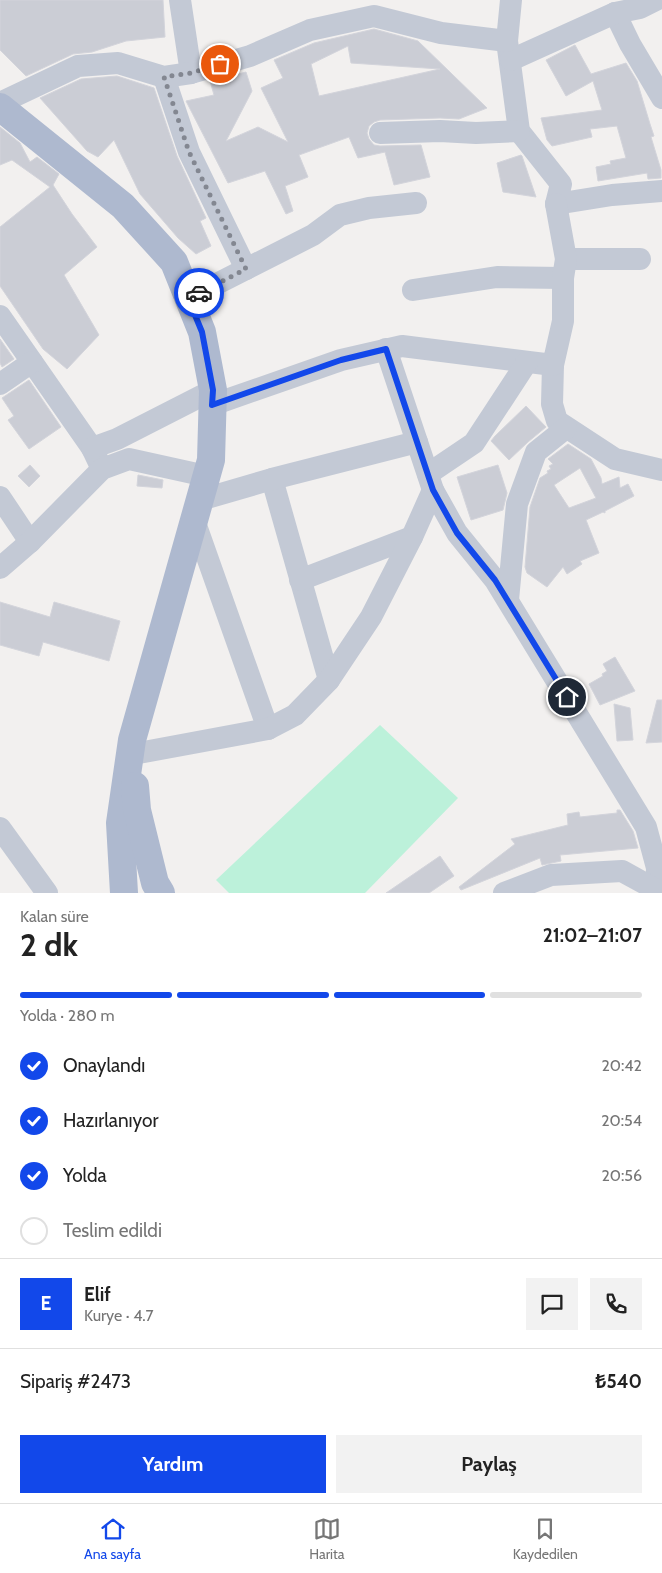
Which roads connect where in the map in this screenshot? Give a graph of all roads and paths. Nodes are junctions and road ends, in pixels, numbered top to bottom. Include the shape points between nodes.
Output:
1 (180, 0) edge
2 (511, 0) edge
3 (656, 0) edge
4 (615, 13) junction
5 (509, 51) junction
6 (191, 73) junction
7 (164, 77) junction
8 (662, 98) edge
9 (0, 103) edge
10 (0, 107) edge
11 (519, 131) junction
12 (380, 133) dead end
13 (662, 191) edge
14 (416, 202) dead end
15 (556, 204) junction
16 (640, 259) dead end
17 (246, 269) junction
18 (564, 269) junction
19 (413, 290) dead end
20 (188, 298) junction
21 (0, 316) edge
22 (386, 349) junction
23 (32, 362) junction
24 (527, 362) junction
25 (553, 365) junction
26 (0, 384) edge
27 (213, 398) junction
28 (566, 428) junction
29 (417, 442) junction
30 (92, 448) junction
31 (102, 470) junction
32 (662, 470) edge
33 (272, 479) junction
34 (430, 482) junction
35 (0, 497) edge
36 (200, 499) junction
37 (412, 537) junction
38 (30, 542) junction
39 (0, 568) edge
40 (300, 580) junction
41 (508, 600) junction
42 (329, 680) junction
43 (268, 729) junction
44 (132, 747) junction
45 (0, 828) edge
46 (658, 892) edge
47 (47, 893) edge
48 (124, 893) edge
49 (162, 893) edge
50 (504, 893) edge

1 - 6 street
2 - 5 street
3 - 4 street via 640,8
4 - 5 street
4 - 8 street
5 - 6 street via 374,16 310,30 250,56
5 - 11 street
6 - 7 street
7 - 9 street via 118,63 78,66
7 - 17 street via 189,152
10 - 20 main road via 123,206 174,262
11 - 12 street
11 - 15 street via 561,184
13 - 15 street
14 - 17 street via 340,215 313,235
15 - 18 street
16 - 18 street
17 - 20 street
18 - 19 street
18 - 25 street via 563,321
20 - 27 main road via 202,332
21 - 23 street
22 - 24 street via 402,346
22 - 27 street
22 - 29 street
23 - 26 street
23 - 30 street
24 - 25 street
24 - 34 street via 474,442
25 - 28 street via 552,404 557,421
27 - 30 street
27 - 36 main road via 211,460
28 - 32 street via 615,459
28 - 41 street via 536,452 517,504
29 - 33 street
29 - 34 street
30 - 31 street
31 - 36 street via 129,459
31 - 38 street
33 - 36 street
33 - 40 street
34 - 37 street
34 - 41 street via 457,533
35 - 38 street
36 - 43 street
36 - 44 main road
37 - 40 street
37 - 42 street via 371,617
38 - 39 street
40 - 42 street
41 - 46 street via 646,827 657,868
42 - 43 street via 295,715
43 - 44 street
44 - 48 main road via 120,822
44 - 49 main road via 136,810 155,883
45 - 47 street
46 - 50 street via 622,871 551,875

